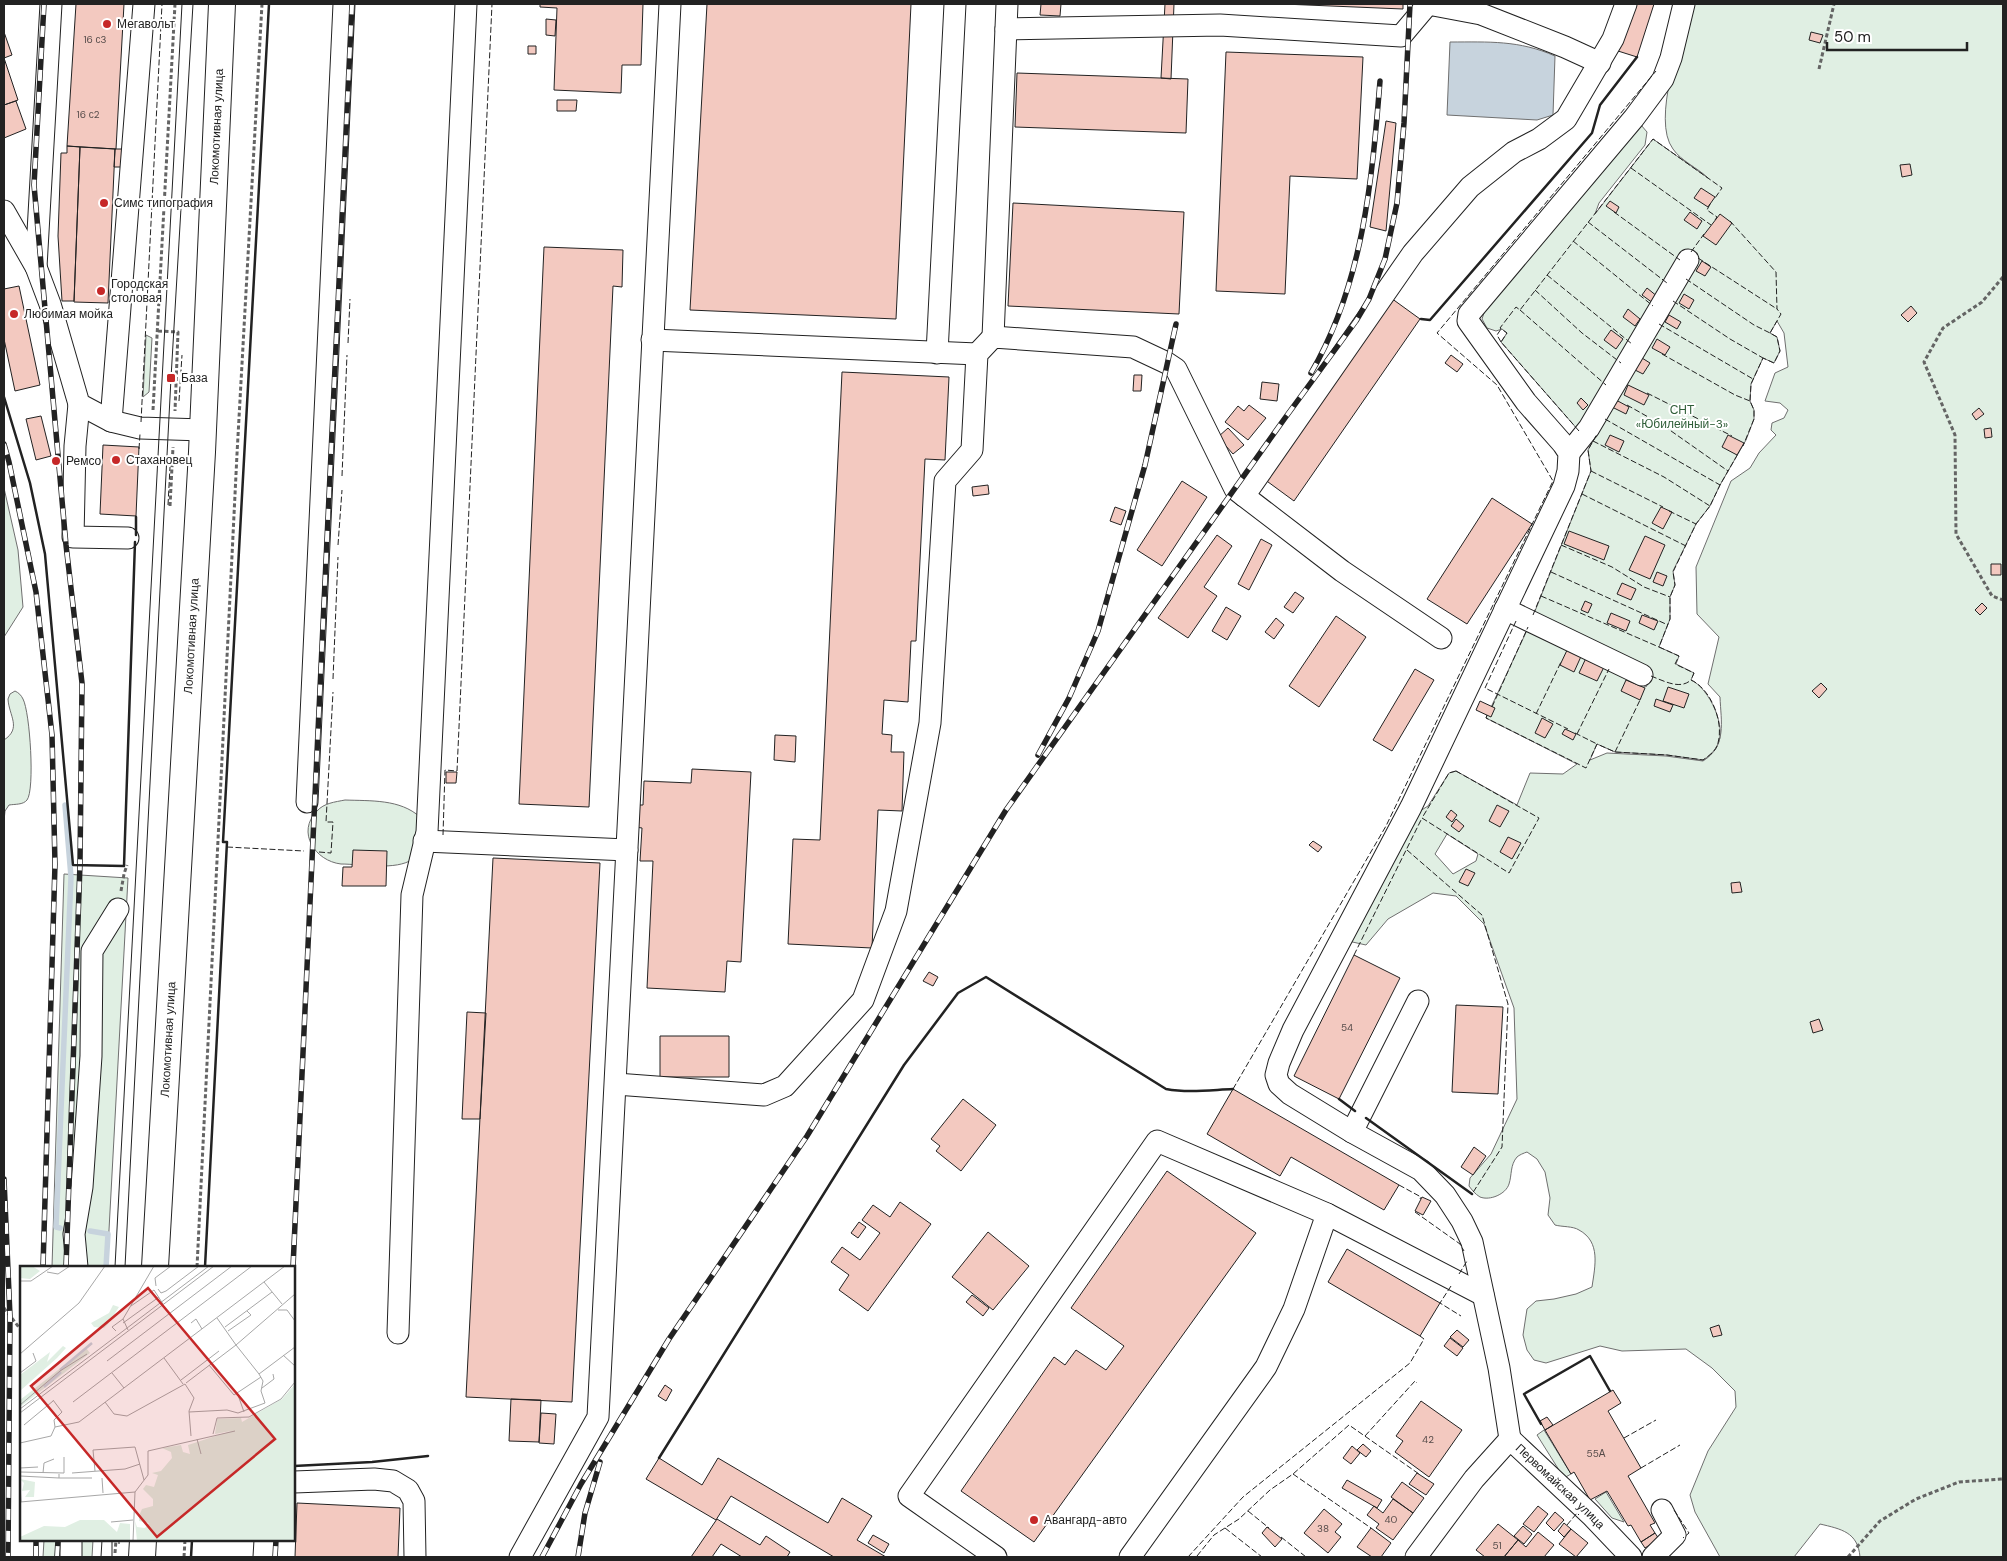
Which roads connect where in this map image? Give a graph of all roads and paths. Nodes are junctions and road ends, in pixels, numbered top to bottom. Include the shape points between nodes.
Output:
1 (51, 4) edge
2 (144, 4) edge
3 (174, 4) edge
4 (222, 4) edge
5 (262, 4) edge
6 (344, 4) edge
7 (466, 4) edge
8 (670, 4) edge
9 (954, 4) edge
10 (1007, 4) edge
11 (1626, 4) edge
12 (1684, 4) edge
13 (1834, 4) edge
14 (1006, 30) junction
15 (1600, 63) junction
16 (1819, 69) dead end
17 (4, 211) edge
18 (1688, 260) dead end
19 (36, 267) junction
20 (2003, 277) edge
21 (158, 331) junction
22 (993, 337) junction
23 (652, 340) junction
24 (937, 353) junction
25 (977, 354) junction
26 (79, 404) junction
27 (111, 420) junction
28 (152, 428) junction
29 (174, 429) junction
30 (203, 430) junction
31 (1568, 453) junction
32 (1244, 496) junction
33 (170, 506) dead end
34 (128, 538) dead end
35 (2003, 600) edge
36 (1505, 609) junction
37 (1441, 638) dead end
38 (1642, 675) dead end
39 (307, 802) dead end
40 (424, 841) junction
41 (627, 850) junction
42 (128, 865) dead end
43 (118, 909) joint
44 (1418, 1001) dead end
45 (616, 1084) junction
46 (1352, 1132) junction
47 (1327, 1214) junction
48 (77, 1266) edge
49 (155, 1266) edge
50 (197, 1266) edge
51 (1482, 1295) junction
52 (4, 1308) edge
53 (20, 1329) edge
54 (398, 1334) dead end
55 (1510, 1439) junction
56 (2003, 1479) edge
57 (295, 1482) edge
58 (1662, 1510) dead end
59 (71, 1541) edge
60 (116, 1541) edge
61 (143, 1541) edge
62 (185, 1541) edge
63 (265, 1541) edge
64 (115, 1553) dead end
65 (71, 1557) edge
66 (142, 1557) edge
67 (184, 1557) edge
68 (264, 1557) edge
69 (415, 1557) edge
70 (520, 1557) edge
71 (996, 1557) edge
72 (1130, 1557) edge
73 (1416, 1557) edge
74 (1631, 1557) edge
75 (1652, 1557) edge
76 (1848, 1557) edge

1 - 19 street
2 - 27 street
3 - 21 path
4 - 30 main road, Локомотивная улица
5 - 50 path
6 - 39 street
7 - 40 street via 428,812
8 - 23 street
9 - 24 street
10 - 14 street
11 - 15 street
12 - 31 street via 1663,80 1469,314 1468,321 1490,353
13 - 16 path
14 - 15 street via 1220,25 1401,36 1428,4 1481,14
14 - 22 street
15 - 32 street via 1566,118 1470,186 1413,253
17 - 19 street
18 - 31 street via 1589,428
19 - 26 street
20 - 35 path via 1982,302 1943,328 1924,362 1955,435 1956,534 1992,596
21 - 28 path
21 - 29 path via 178,332
22 - 25 street
22 - 32 street via 1134,347 1167,363 1176,369 1235,489
23 - 24 street
23 - 41 street
24 - 25 street
25 - 45 street via 972,450 946,481 930,723 896,911 863,1000 785,1086 764,1095
26 - 27 street
26 - 34 street via 73,537
27 - 28 street
28 - 29 street
29 - 30 street
29 - 33 path
30 - 49 main road, Локомотивная улица
31 - 36 street via 1564,486
32 - 37 street via 1342,570
36 - 38 street
36 - 46 street via 1411,807 1279,1063 1276,1075 1279,1084
40 - 41 street
40 - 54 street via 412,895
41 - 45 street
42 - 43 path
43 - 48 street via 92,951 91,1056 82,1187 74,1234
44 - 46 street
45 - 70 street via 598,1417
46 - 51 street via 1421,1170 1445,1196 1472,1242
47 - 51 street
47 - 71 street via 1157,1141 909,1496
47 - 72 street via 1294,1309 1266,1367
51 - 55 street
52 - 53 path
55 - 73 street, Первомайская улица via 1474,1480
55 - 74 street, Первомайская улица
56 - 76 path via 1959,1482 1916,1498 1880,1522
57 - 69 street via 374,1479 393,1481 408,1490 414,1501
58 - 75 street via 1675,1534
59 - 65 street
60 - 64 path
61 - 66 main road
62 - 67 path
63 - 68 street

